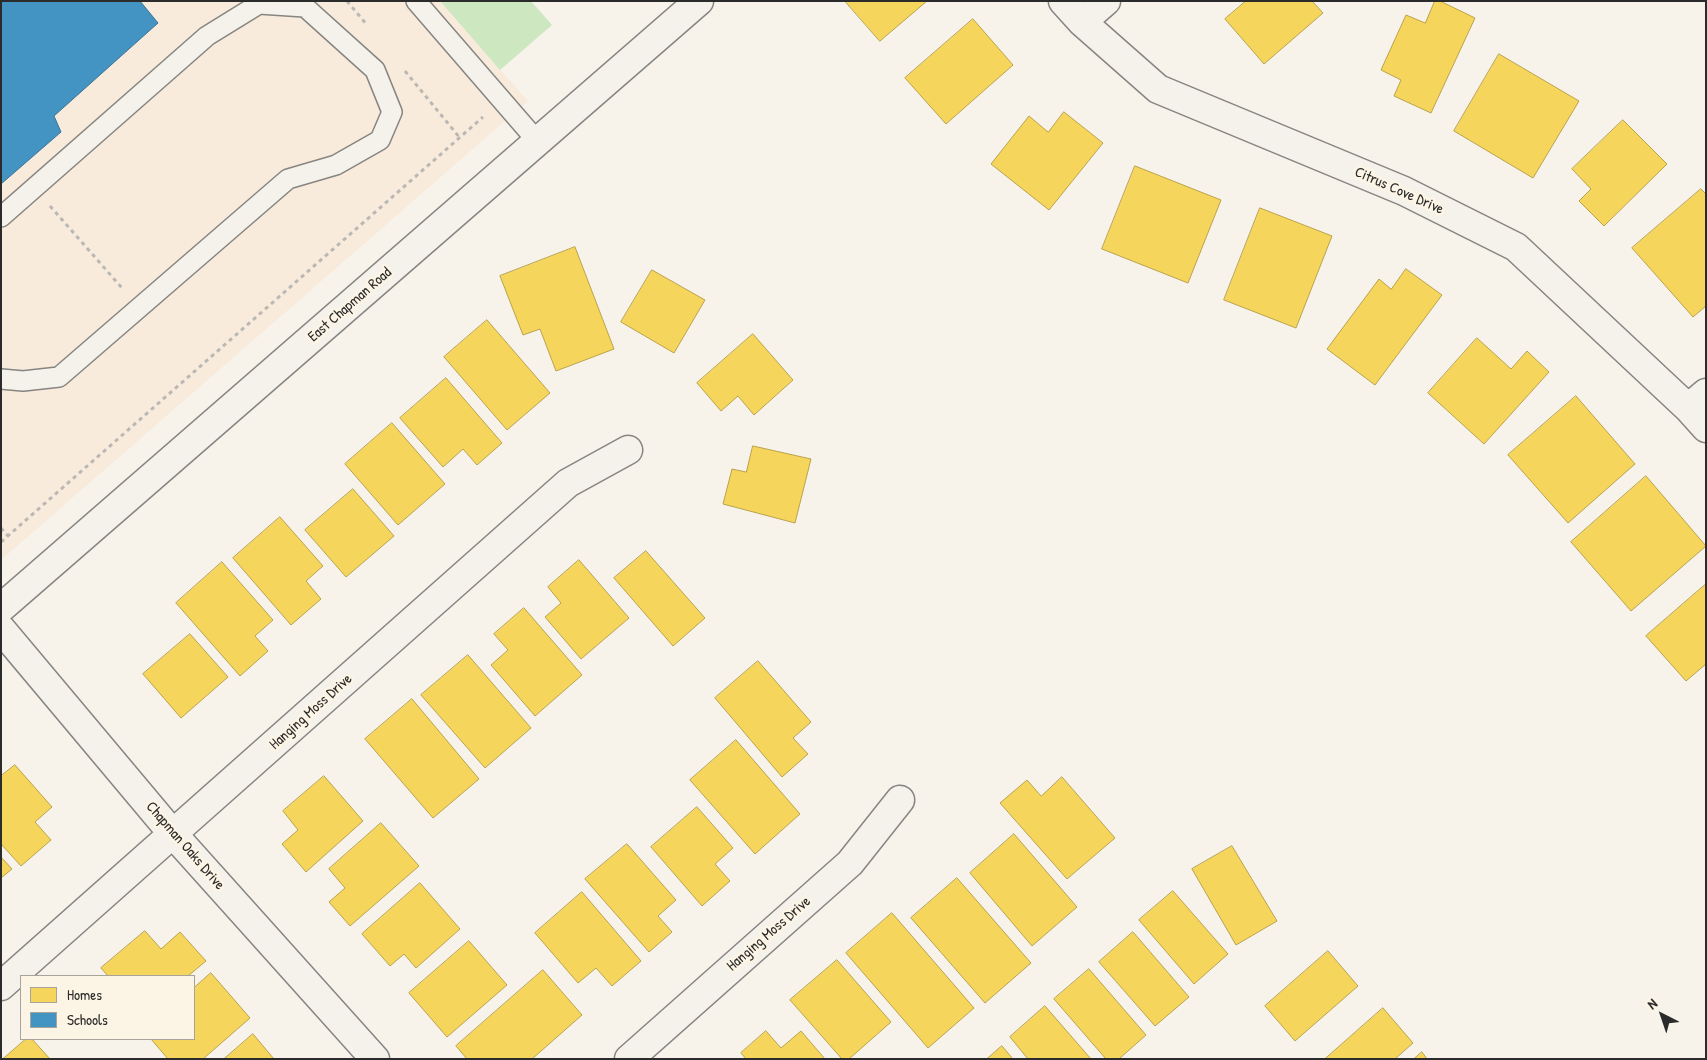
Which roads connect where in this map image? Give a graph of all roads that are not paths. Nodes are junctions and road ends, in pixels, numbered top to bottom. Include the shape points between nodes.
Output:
1 (416, 1) edge
2 (700, 1) edge
3 (1063, 1) edge
4 (1106, 1) edge
5 (1082, 22) junction
6 (538, 142) junction
7 (1, 217) edge
8 (1, 379) edge
9 (1700, 410) edge
10 (628, 450) dead end
11 (1, 608) edge
12 (1, 629) edge
13 (900, 800) dead end
14 (173, 834) junction
15 (1, 986) edge
16 (375, 1059) edge
17 (629, 1059) edge

1 - 6 lane
2 - 6 street, East Chapman Road
3 - 5 street, Citrus Cove Drive
4 - 5 street
5 - 9 street, Citrus Cove Drive via 1158,89 1404,191 1516,247
6 - 11 street, East Chapman Road
7 - 8 lane via 208,36 259,4 305,7 376,70 392,112 380,140 336,165 288,179 59,377 23,381
10 - 14 street, Hanging Moss Drive via 568,483
12 - 14 street, Chapman Oaks Drive
13 - 17 street, Hanging Moss Drive via 850,863
14 - 15 street, Hanging Moss Drive
14 - 16 street, Chapman Oaks Drive

